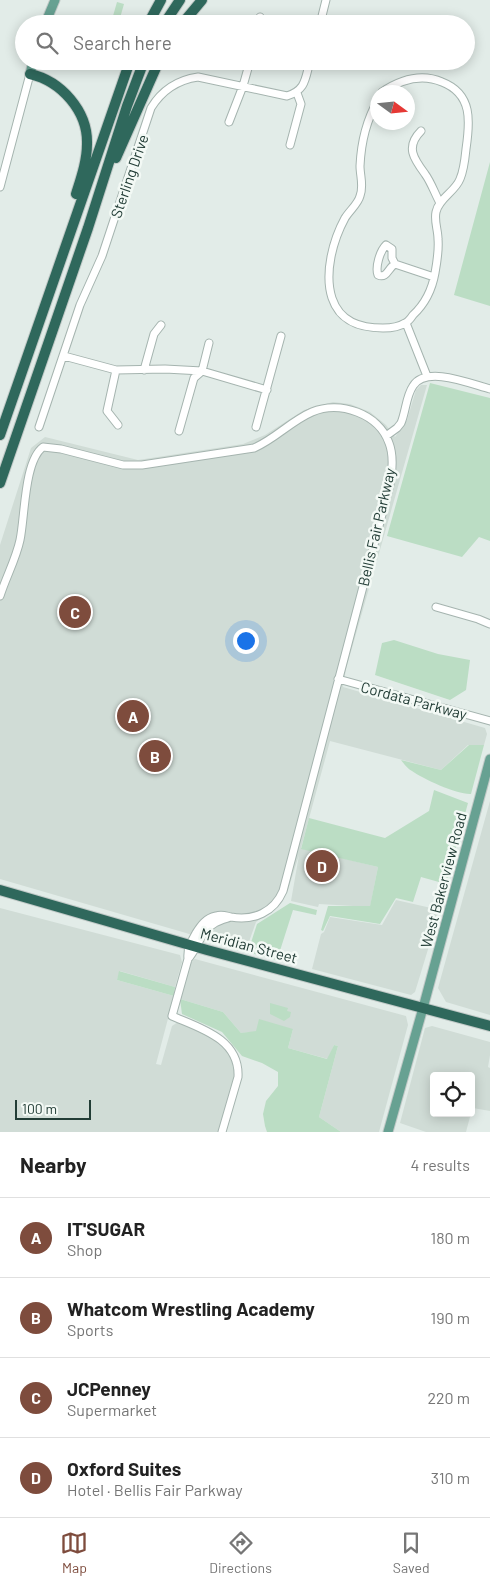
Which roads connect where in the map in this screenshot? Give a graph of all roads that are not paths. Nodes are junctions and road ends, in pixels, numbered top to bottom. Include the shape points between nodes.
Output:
1 (55, 0) edge
2 (161, 0) edge
3 (180, 0) edge
4 (202, 0) edge
5 (326, 0) edge
6 (49, 15) edge
7 (153, 15) edge
8 (170, 15) edge
9 (190, 15) edge
10 (322, 15) edge
11 (31, 70) edge
12 (127, 70) edge
13 (140, 70) edge
14 (155, 70) edge
15 (247, 70) edge
16 (308, 70) edge
17 (30, 74) junction
18 (394, 85) edge
19 (243, 86) junction
20 (297, 93) junction
21 (370, 121) edge
22 (229, 122) dead end
23 (421, 131) dead end
24 (290, 146) dead end
25 (0, 187) edge
26 (440, 203) junction
27 (88, 228) junction
28 (395, 264) dead end
29 (434, 277) junction
30 (54, 280) junction
31 (406, 323) junction
32 (161, 325) dead end
33 (281, 336) dead end
34 (209, 343) dead end
35 (64, 356) junction
36 (116, 370) junction
37 (144, 370) junction
38 (202, 371) junction
39 (427, 376) junction
40 (490, 389) edge
41 (267, 390) junction
42 (118, 425) dead end
43 (39, 427) dead end
44 (256, 428) dead end
45 (179, 431) dead end
46 (0, 435) edge
47 (386, 436) junction
48 (0, 483) edge
49 (0, 596) edge
50 (436, 607) dead end
51 (490, 624) edge
52 (338, 679) junction
53 (490, 721) edge
54 (490, 759) edge
55 (0, 890) edge
56 (0, 897) edge
57 (68, 916) junction
58 (106, 921) junction
59 (191, 950) junction
60 (256, 968) junction
61 (304, 976) junction
62 (422, 1011) junction
63 (490, 1026) edge
64 (490, 1032) edge
65 (222, 1132) edge
66 (388, 1132) edge

1 - 6 main road
2 - 7 highway
3 - 8 highway
4 - 9 highway
5 - 10 street
11 - 17 main road
12 - 30 highway
13 - 27 highway
14 - 27 highway
15 - 19 street
16 - 20 street via 303,87
17 - 25 street
17 - 30 highway via 65,93 80,114 87,135 84,164
18 - 26 street via 401,81 434,79 458,90 465,102 468,136 460,179
19 - 20 street, Sterling Drive via 287,96
19 - 22 street
19 - 35 street, Sterling Drive via 191,78 173,85 158,98
20 - 24 street via 301,104
21 - 31 street via 362,148 360,197 341,226 328,281 337,308 359,326 388,328
23 - 26 street via 412,150 416,164 426,174
26 - 29 street via 436,212 438,238
27 - 48 highway
28 - 29 street
29 - 31 street via 427,300
30 - 46 highway
31 - 39 street
32 - 37 street via 154,334
33 - 41 street
34 - 38 street
35 - 36 street
35 - 43 street, Sterling Drive
36 - 37 street
36 - 42 street via 106,411
37 - 38 street
38 - 41 street
38 - 45 street via 194,378
39 - 40 street
39 - 47 street via 414,384 401,423
41 - 44 street
47 - 49 street, Bellis Fair Parkway via 369,418 339,407 314,411 254,448 142,465 114,464 61,449 43,448 34,457 20,542
47 - 52 street, Bellis Fair Parkway via 392,452 390,484
50 - 51 street
52 - 53 street, Cordata Parkway
52 - 59 street, Bellis Fair Parkway via 302,825 280,897 260,915 218,921
54 - 62 main road, West Bakerview Road
55 - 58 highway, Meridian Street
56 - 57 highway, Meridian Street
57 - 58 highway via 73,914
57 - 59 highway, Meridian Street
58 - 59 highway, Meridian Street
59 - 60 highway, Meridian Street
59 - 61 highway, Meridian Street
59 - 65 street, Bellis Fair Parkway via 172,1016 220,1039 231,1050 238,1076
60 - 61 highway
60 - 62 highway, Meridian Street
61 - 62 highway, Meridian Street
62 - 63 highway, Meridian Street
62 - 64 highway, Meridian Street
62 - 66 main road, West Bakerview Road

